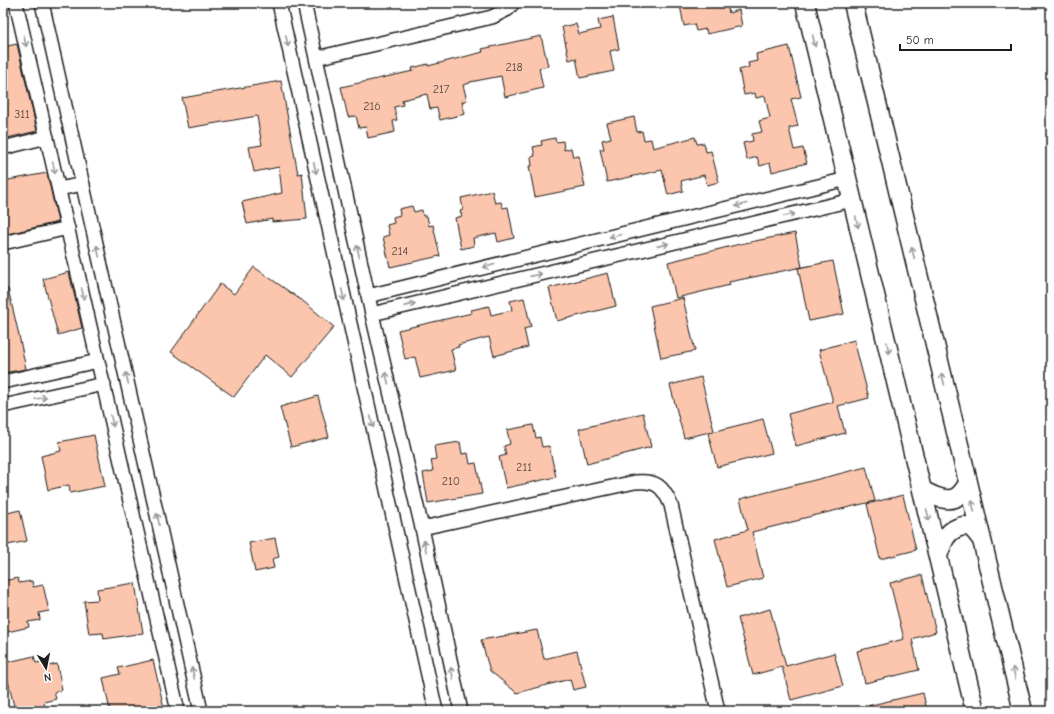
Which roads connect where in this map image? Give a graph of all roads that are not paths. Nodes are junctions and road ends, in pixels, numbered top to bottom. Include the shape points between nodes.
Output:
1 (16, 3) edge
2 (42, 3) edge
3 (278, 3) edge
4 (304, 3) edge
5 (513, 3) edge
6 (805, 3) edge
7 (853, 3) edge
8 (316, 58) junction
9 (47, 138) junction
10 (3, 148) edge
11 (847, 179) junction
12 (83, 184) junction
13 (59, 189) junction
14 (852, 200) junction
15 (68, 228) junction
16 (3, 243) edge
17 (368, 296) junction
18 (372, 314) junction
19 (98, 361) junction
20 (3, 382) edge
21 (104, 384) junction
22 (3, 406) edge
23 (968, 484) junction
24 (922, 490) junction
25 (422, 528) junction
26 (981, 539) junction
27 (165, 548) junction
28 (143, 554) junction
29 (938, 556) junction
30 (178, 711) edge
31 (201, 711) edge
32 (436, 711) edge
33 (461, 711) edge
34 (718, 711) edge
35 (975, 711) edge
36 (1023, 711) edge

1 -> 9 street
2 - 12 street
3 -> 32 street
4 - 8 street
5 - 8 street via 508,9 492,17
6 -> 11 street
23 -> 7 street
17 -> 8 street
9 - 10 street
9 -> 13 street
11 - 14 street
11 -> 17 street
12 - 13 street
27 -> 12 street
13 - 15 street
18 -> 14 street
14 -> 24 street
15 - 16 street
15 -> 19 street
17 - 18 street
25 -> 18 street
19 - 20 street
19 - 21 street
22 -> 21 street
21 -> 28 street
23 - 24 street via 956,498 951,499 931,495
26 -> 23 street
24 -> 29 street
33 -> 25 street
25 - 34 street via 635,482 647,481 658,485 671,505
26 - 29 street via 971,528 957,528 944,540
36 -> 26 street
27 - 28 street
31 -> 27 street
28 - 30 street
29 - 35 street

